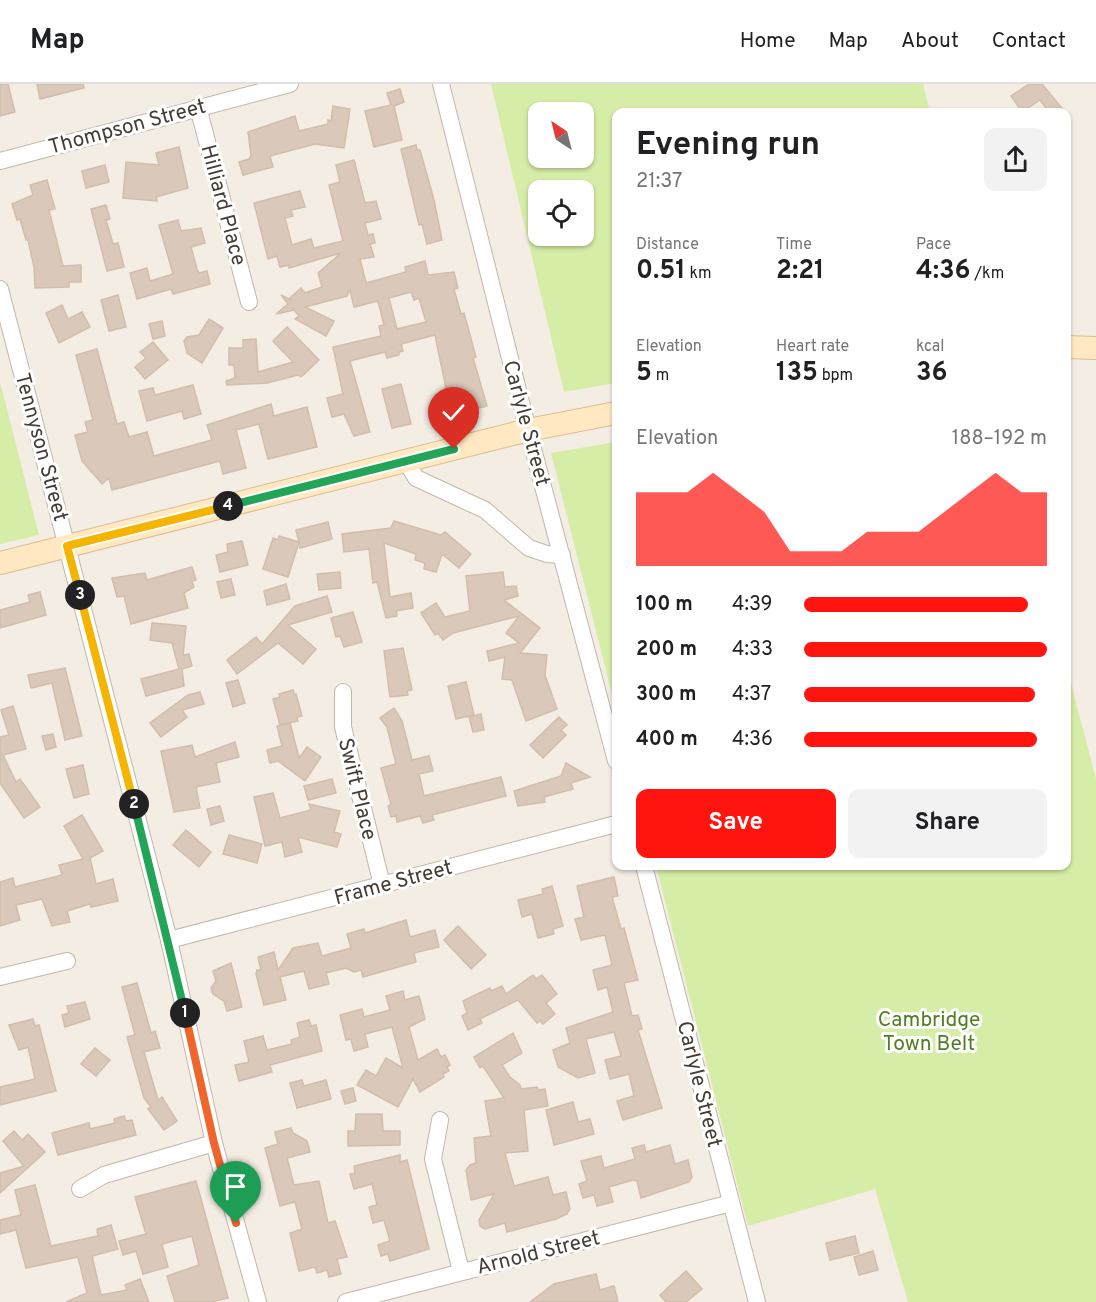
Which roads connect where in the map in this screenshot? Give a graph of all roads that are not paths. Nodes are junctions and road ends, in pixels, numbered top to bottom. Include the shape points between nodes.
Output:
1 (290, 84) edge
2 (441, 84) edge
3 (198, 107) junction
4 (0, 161) edge
5 (0, 290) edge
6 (249, 302) dead end
7 (1071, 347) edge
8 (1096, 348) edge
9 (612, 414) edge
10 (528, 430) junction
11 (406, 461) junction
12 (67, 546) junction
13 (562, 555) junction
14 (0, 563) edge
15 (343, 692) dead end
16 (612, 746) edge
17 (612, 825) edge
18 (645, 870) edge
19 (382, 885) junction
20 (169, 940) junction
21 (67, 961) dead end
22 (0, 977) edge
23 (440, 1120) dead end
24 (214, 1143) junction
25 (80, 1189) dead end
26 (731, 1203) junction
27 (461, 1271) junction
28 (258, 1302) edge
29 (346, 1302) edge
30 (757, 1302) edge

1 - 3 street, Thompson Street
2 - 10 street, Carlyle Street
3 - 4 street, Thompson Street
3 - 6 street, Hilliard Place
5 - 12 street, Tennyson Street
7 - 8 street
9 - 10 street
10 - 11 street
10 - 13 street, Carlyle Street
11 - 12 street
11 - 13 street via 416,478 485,510 529,548
12 - 14 street
12 - 20 street, Tennyson Street
13 - 16 street, Carlyle Street
15 - 19 street, Swift Place via 343,728
17 - 19 street, Frame Street
18 - 26 street, Carlyle Street
19 - 20 street, Frame Street
20 - 24 street, Tennyson Street
21 - 22 street
23 - 27 street via 433,1159
24 - 25 street via 105,1175
24 - 28 street, Tennyson Street
26 - 27 street, Arnold Street
26 - 30 street, Carlyle Street
27 - 29 street, Arnold Street

